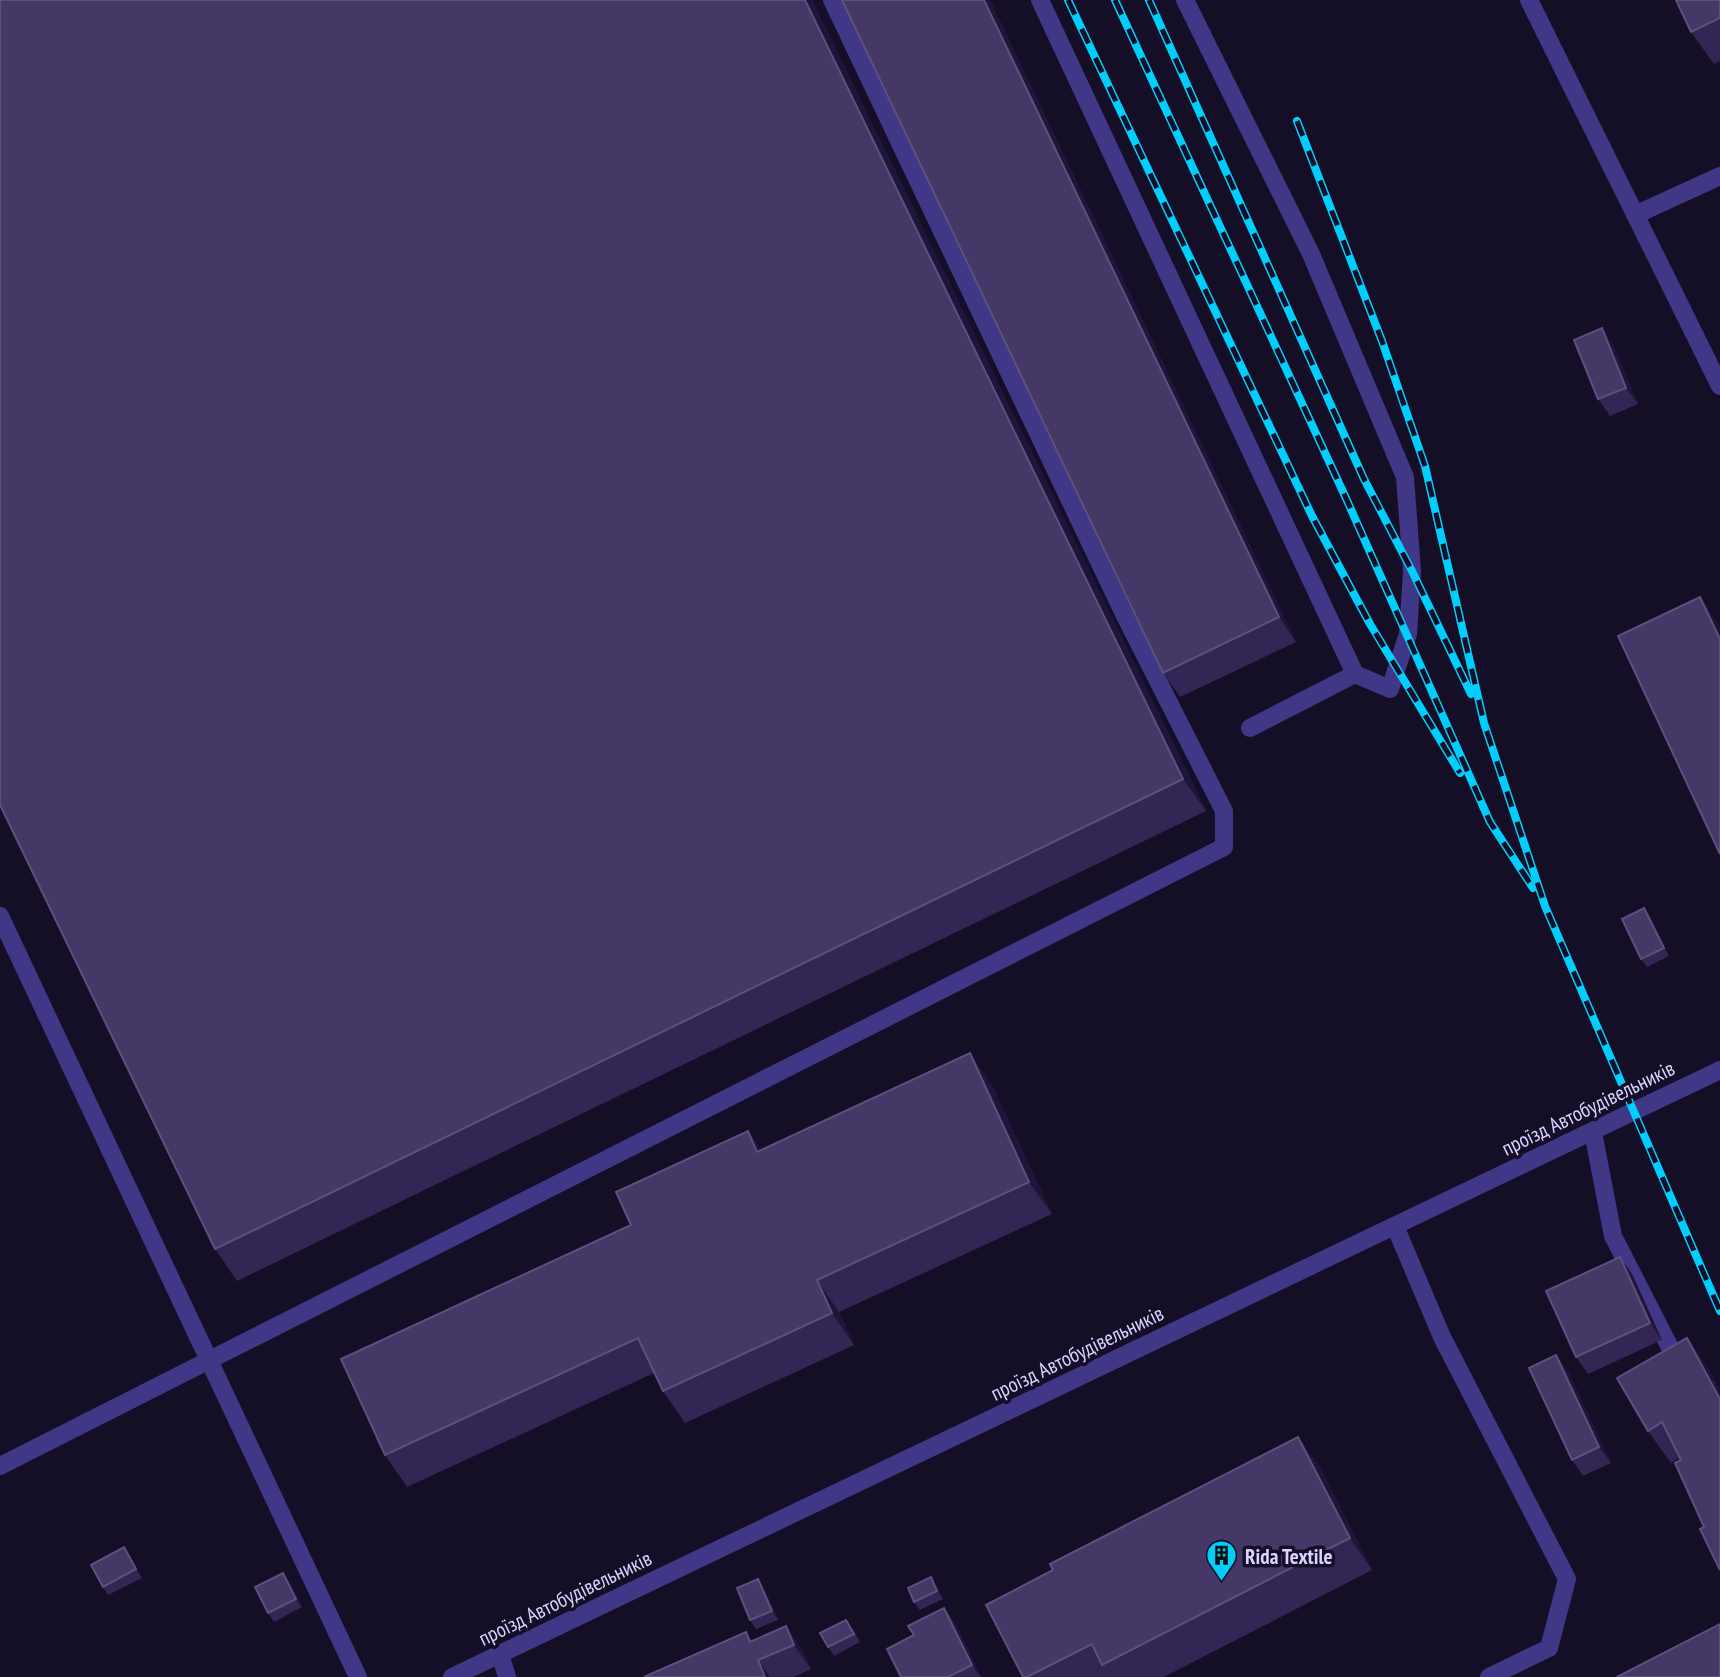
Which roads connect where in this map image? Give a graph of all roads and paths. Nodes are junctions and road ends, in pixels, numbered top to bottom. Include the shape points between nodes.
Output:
1 (832, 0) edge
2 (1040, 0) edge
3 (1185, 0) edge
4 (1529, 0) edge
5 (1720, 176) edge
6 (1635, 215) junction
7 (1720, 386) edge
8 (1355, 674) junction
9 (1250, 728) dead end
10 (0, 916) edge
11 (1720, 1070) edge
12 (1593, 1132) junction
13 (1395, 1226) junction
14 (209, 1360) junction
15 (1688, 1382) edge
16 (0, 1466) edge
17 (500, 1654) junction
18 (358, 1677) edge
19 (452, 1677) edge
20 (507, 1677) edge
21 (1489, 1677) edge

1 - 14 street via 1124,614 1224,811 1224,847
2 - 8 street
3 - 8 street via 1311,254 1405,477 1412,571 1408,634 1390,689
4 - 6 street
5 - 6 street
6 - 7 street
8 - 9 street
10 - 14 street
11 - 12 street, проїзд Автобудівельників
12 - 13 street, проїзд Автобудівельників
12 - 15 street via 1614,1236
13 - 17 street, проїзд Автобудівельників
13 - 21 street via 1442,1337 1567,1579 1549,1648
14 - 16 street
14 - 18 street
17 - 19 street, проїзд Автобудівельників
17 - 20 street

